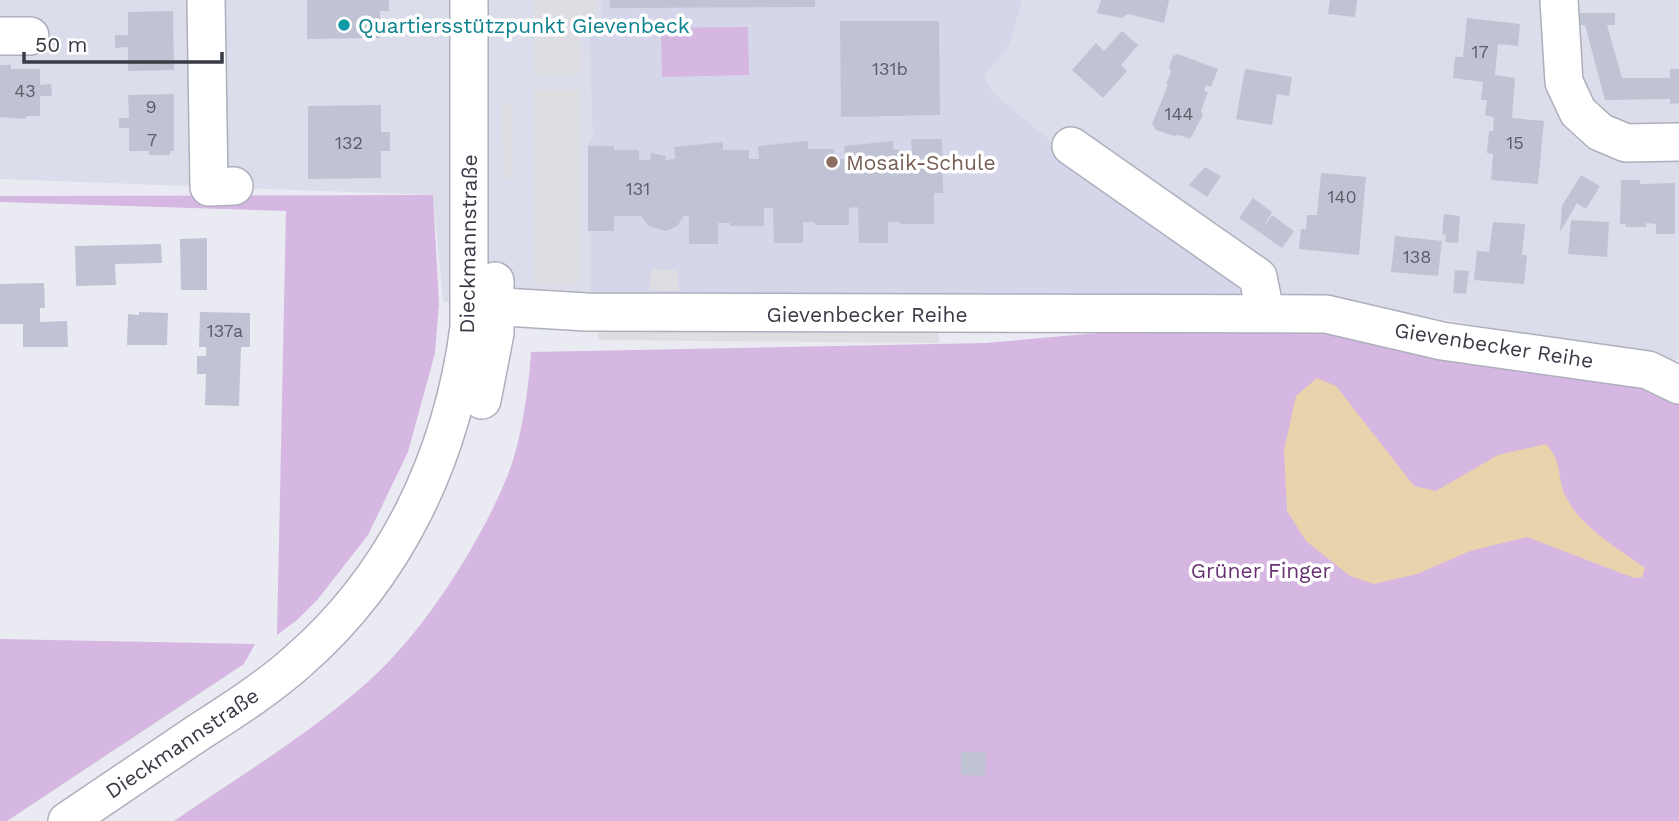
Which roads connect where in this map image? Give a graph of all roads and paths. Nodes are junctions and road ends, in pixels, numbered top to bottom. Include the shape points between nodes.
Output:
1 (206, 0) edge
2 (469, 0) edge
3 (494, 0) edge
4 (1559, 0) edge
5 (1679, 142) edge
6 (1071, 146) dead end
7 (211, 188) dead end
8 (483, 306) junction
9 (1265, 312) junction
10 (1679, 385) edge
11 (67, 821) edge
12 (111, 821) edge

1 - 7 street
2 - 8 street, Dieckmannstraße
3 - 8 street, Dieckmannstraße
4 - 5 street via 1564,82 1578,112 1600,132 1626,143
6 - 9 street via 1258,277
8 - 9 street, Gievenbecker Reihe via 632,313
8 - 11 street, Dieckmannstraße via 444,441 413,513 365,588 316,644 279,677
8 - 12 street, Dieckmannstraße via 495,333 470,446 432,532 396,589 354,640 303,688
9 - 10 street, Gievenbecker Reihe via 1326,314 1442,341 1648,370

